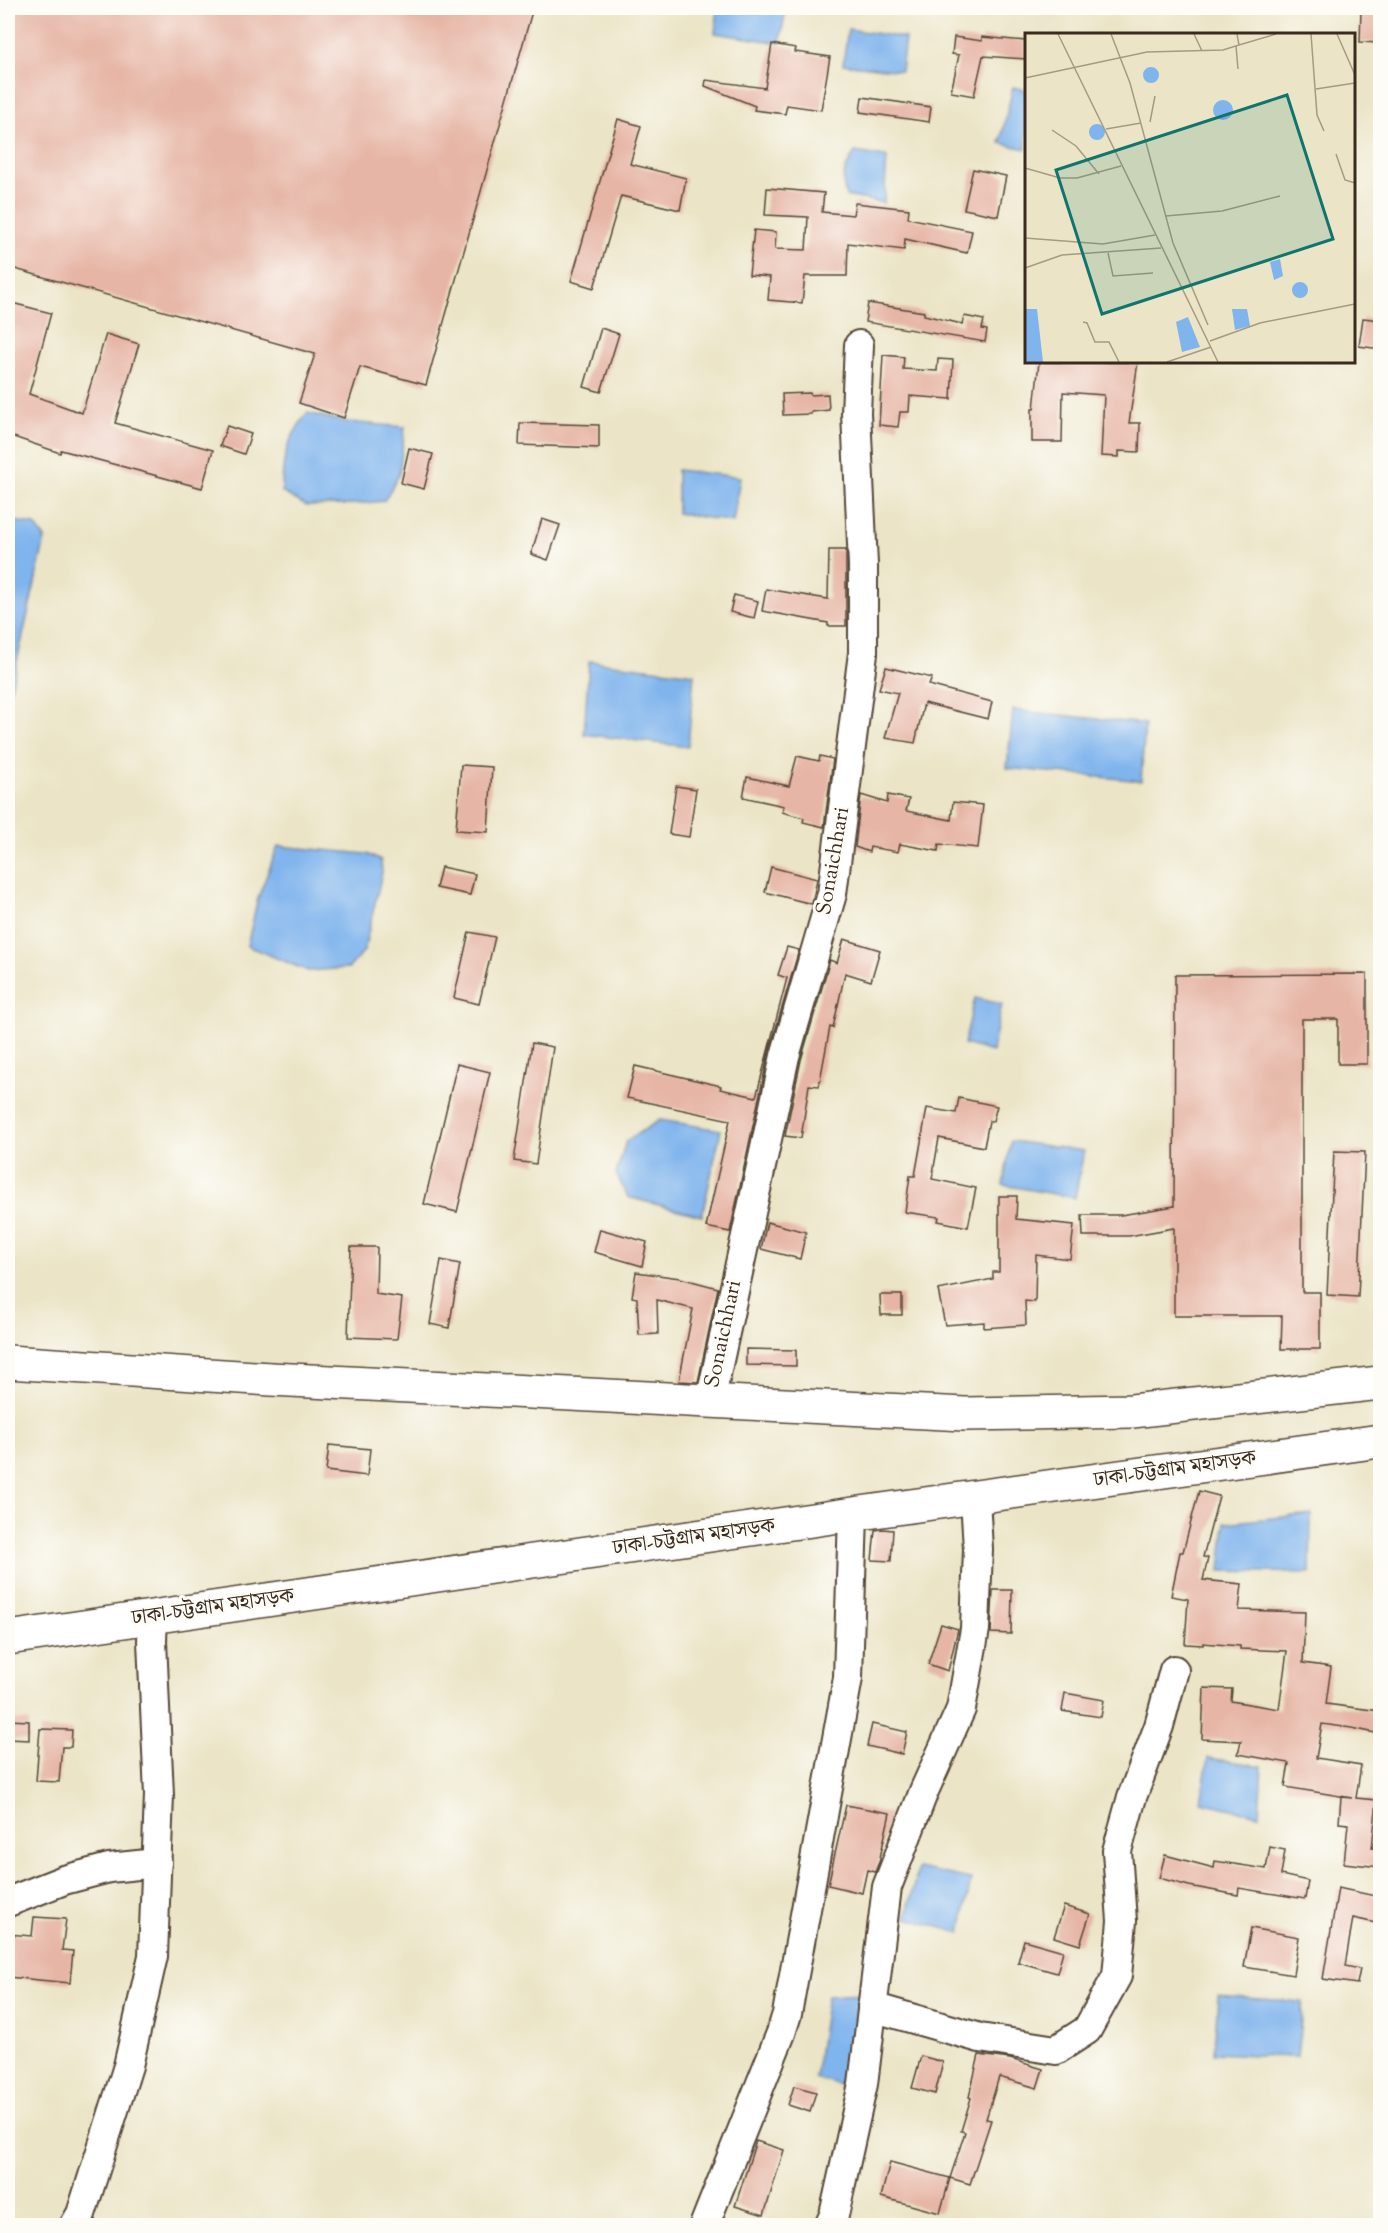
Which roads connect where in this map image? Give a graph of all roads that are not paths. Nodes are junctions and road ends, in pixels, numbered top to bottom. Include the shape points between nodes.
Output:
1 (859, 345) dead end
2 (8, 1362) edge
3 (1380, 1383) edge
4 (710, 1402) junction
5 (1380, 1441) edge
6 (975, 1498) junction
7 (852, 1514) junction
8 (153, 1617) junction
9 (8, 1638) edge
10 (1174, 1670) dead end
11 (157, 1863) junction
12 (8, 1902) edge
13 (872, 2007) junction
14 (74, 2226) edge
15 (704, 2226) edge
16 (829, 2226) edge

1 - 4 street, Sonaichhari via 856,413 863,653 832,894 785,1056
2 - 4 highway
3 - 4 highway via 1132,1411 965,1414
5 - 6 highway, ঢাকা-চট্টগ্রাম মহাসড়ক
6 - 7 highway, ঢাকা-চট্টগ্রাম মহাসড়ক
6 - 13 street via 975,1629 961,1710 887,1887
7 - 8 highway, ঢাকা-চট্টগ্রাম মহাসড়ক
7 - 15 street via 848,1678 787,2014
8 - 9 highway, ঢাকা-চট্টগ্রাম মহাসড়ক
8 - 11 street via 159,1795
10 - 13 street via 1117,1851 1122,1921 1117,1976 1087,2030 1056,2050 980,2038
11 - 12 street via 109,1868
11 - 14 street via 153,1956 128,2066
13 - 16 street via 862,2084

